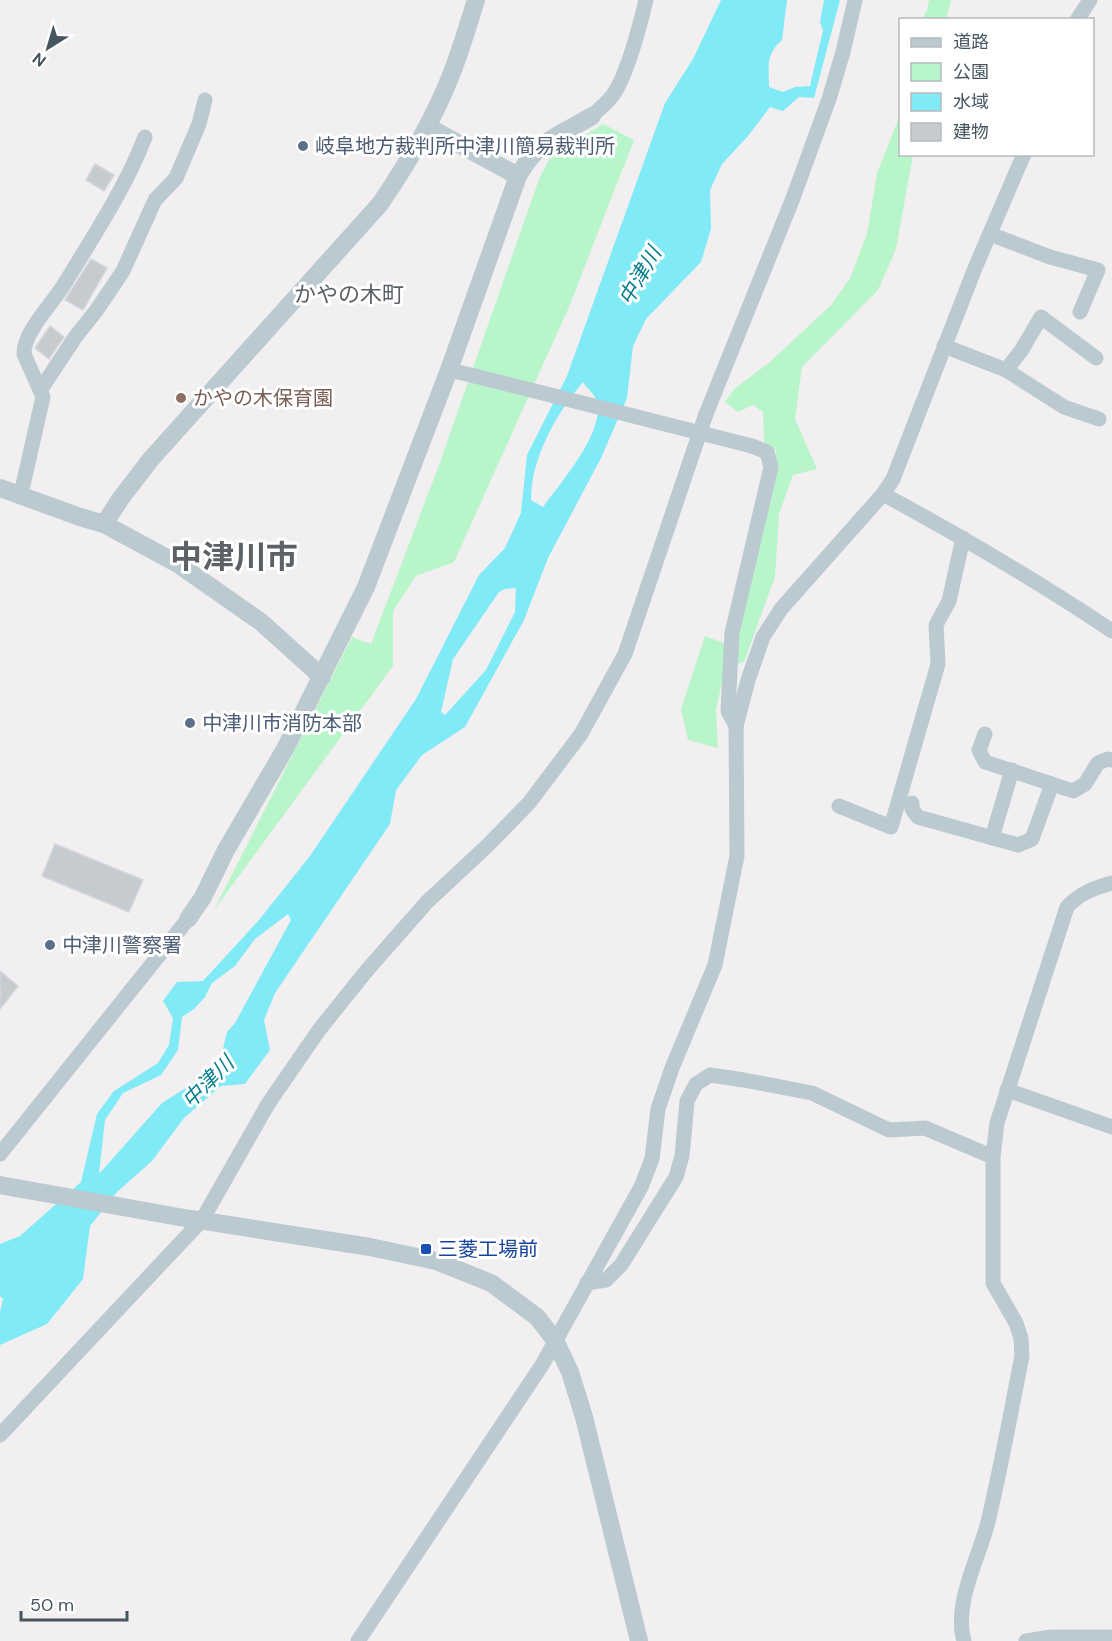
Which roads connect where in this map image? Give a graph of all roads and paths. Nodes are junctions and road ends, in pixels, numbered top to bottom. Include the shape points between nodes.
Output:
1 (476, 0) edge
2 (646, 0) edge
3 (855, 0) edge
4 (1090, 0) edge
5 (1078, 18) edge
6 (205, 100) dead end
7 (592, 116) joint
8 (428, 127) junction
9 (145, 137) dead end
10 (1023, 156) edge
11 (518, 176) junction
12 (990, 234) junction
13 (1080, 312) dead end
14 (945, 346) junction
15 (1096, 358) dead end
16 (449, 370) junction
17 (1006, 370) junction
18 (41, 389) junction
19 (1100, 419) dead end
20 (23, 485) dead end
21 (0, 488) edge
22 (884, 494) junction
23 (104, 524) junction
24 (963, 538) junction
25 (1112, 631) edge
26 (322, 677) junction
27 (736, 726) junction
28 (985, 734) dead end
29 (1112, 760) edge
30 (1012, 770) junction
31 (1052, 784) junction
32 (912, 803) dead end
33 (839, 806) dead end
34 (992, 838) junction
35 (1112, 883) edge
36 (188, 919) joint
37 (1007, 1090) junction
38 (1112, 1127) edge
39 (0, 1154) edge
40 (993, 1157) junction
41 (0, 1185) edge
42 (202, 1220) junction
43 (587, 1283) junction
44 (555, 1340) junction
45 (0, 1435) edge
46 (1112, 1637) edge
47 (358, 1641) edge
48 (639, 1641) edge
49 (964, 1641) edge
50 (1026, 1641) edge

1 - 8 street
2 - 7 street via 618,86
3 - 42 street via 830,99 706,414 625,654 581,734 529,803 427,902 319,1030 268,1104
4 - 5 street
6 - 18 street via 176,178 155,200 123,270
7 - 11 street via 544,143
8 - 11 street
8 - 23 street via 380,204 151,459
9 - 18 street via 135,162 64,285 28,337 24,354
10 - 12 street
11 - 16 street
12 - 13 street via 1098,270
12 - 14 street
14 - 17 street
14 - 22 street
15 - 17 street via 1041,317
16 - 26 street via 366,587
16 - 27 street, bridge via 766,452 771,467 732,633 728,711
17 - 19 street via 1064,407
18 - 20 street via 42,404
21 - 23 street
22 - 24 street
22 - 27 street via 781,609 763,637
23 - 26 street via 178,564 233,602
24 - 25 street
24 - 33 street via 949,601 936,625 938,664 891,827
26 - 36 street
27 - 43 street via 737,856 715,965 658,1109 652,1159
28 - 30 street via 980,750 986,762
29 - 31 street via 1098,763 1085,784 1072,790
30 - 31 street
30 - 34 street
31 - 34 street via 1032,839 1018,845
32 - 34 street via 918,817
35 - 37 street via 1089,890 1067,907
36 - 39 street
37 - 38 street
37 - 40 street via 997,1123
40 - 43 street via 925,1128 889,1130 812,1093 710,1075 696,1084 687,1101 676,1178 621,1265 606,1280
40 - 49 street via 993,1283 1022,1338 1022,1356 988,1522 961,1609
41 - 42 street
42 - 44 street via 436,1261 491,1283 537,1317
42 - 45 street
43 - 44 street
44 - 47 street
44 - 48 street via 584,1417
46 - 50 street

